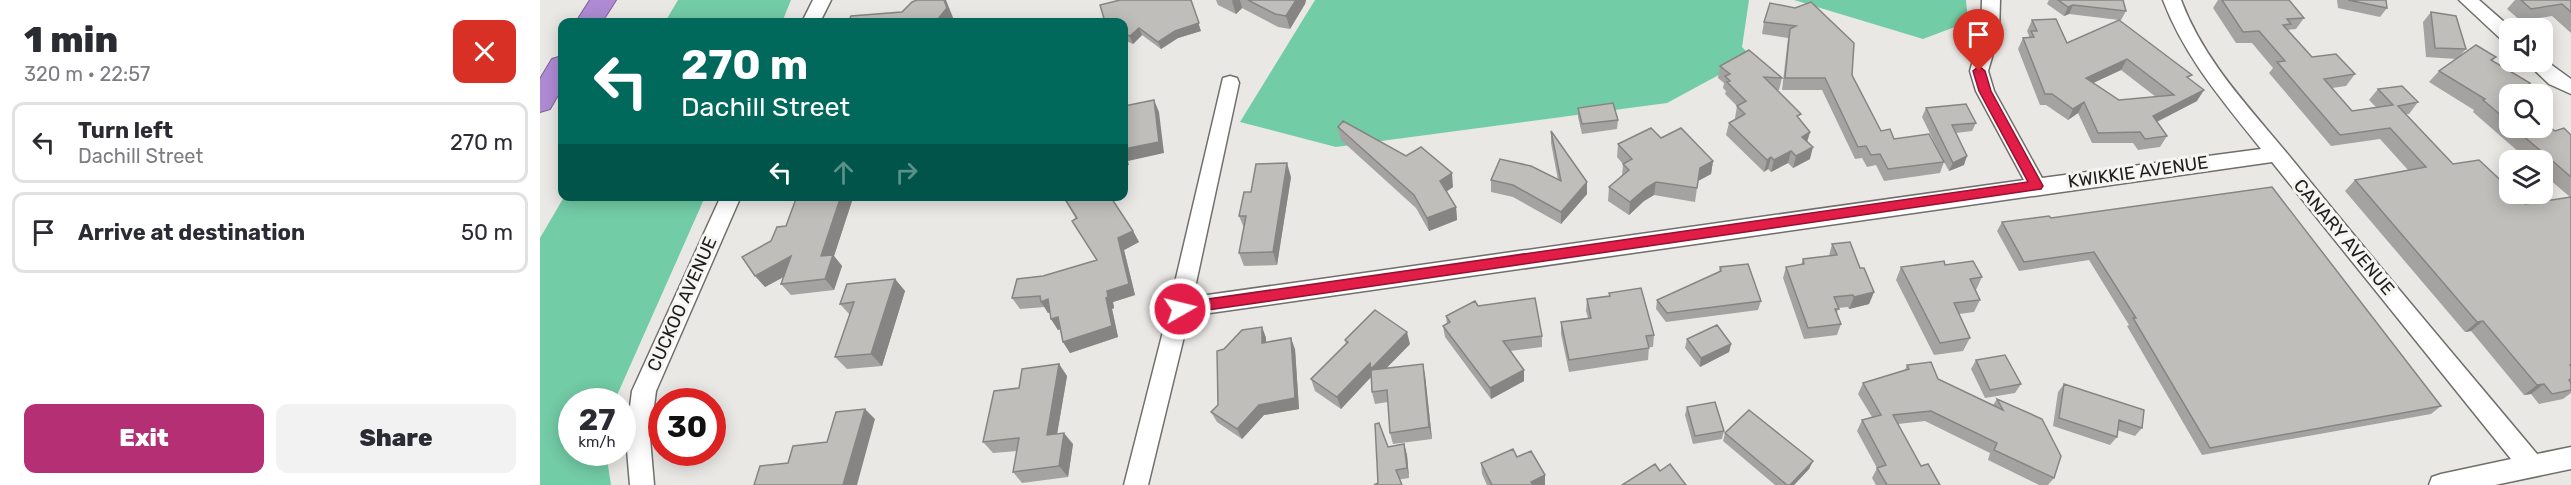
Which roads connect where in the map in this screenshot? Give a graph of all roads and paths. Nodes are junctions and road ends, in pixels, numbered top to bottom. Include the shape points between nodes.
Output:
1 (603, 0) edge
2 (822, 0) edge
3 (1991, 0) edge
4 (2172, 0) edge
5 (2468, 0) edge
6 (592, 18) edge
7 (813, 18) edge
8 (2499, 28) edge
9 (2547, 72) edge
10 (558, 73) edge
11 (1230, 83) dead end
12 (2571, 87) edge
13 (540, 102) edge
14 (2276, 154) junction
15 (2037, 186) junction
16 (729, 201) edge
17 (1180, 309) junction
18 (2571, 458) edge
19 (2531, 465) junction
20 (642, 485) edge
21 (1136, 485) edge
22 (2441, 485) edge

1 - 6 highway
2 - 7 street
3 - 15 street via 1990,33 1979,71 1985,91
4 - 14 street, CANARY AVENUE via 2193,49
5 - 8 street
9 - 12 street
10 - 13 highway
11 - 17 street
14 - 15 street, KWIKKIE AVENUE
14 - 19 street, CANARY AVENUE
15 - 17 street, KWIKKIE AVENUE
16 - 20 street, CUCKOO AVENUE via 644,391 636,452
17 - 21 street
18 - 19 street
19 - 22 street

